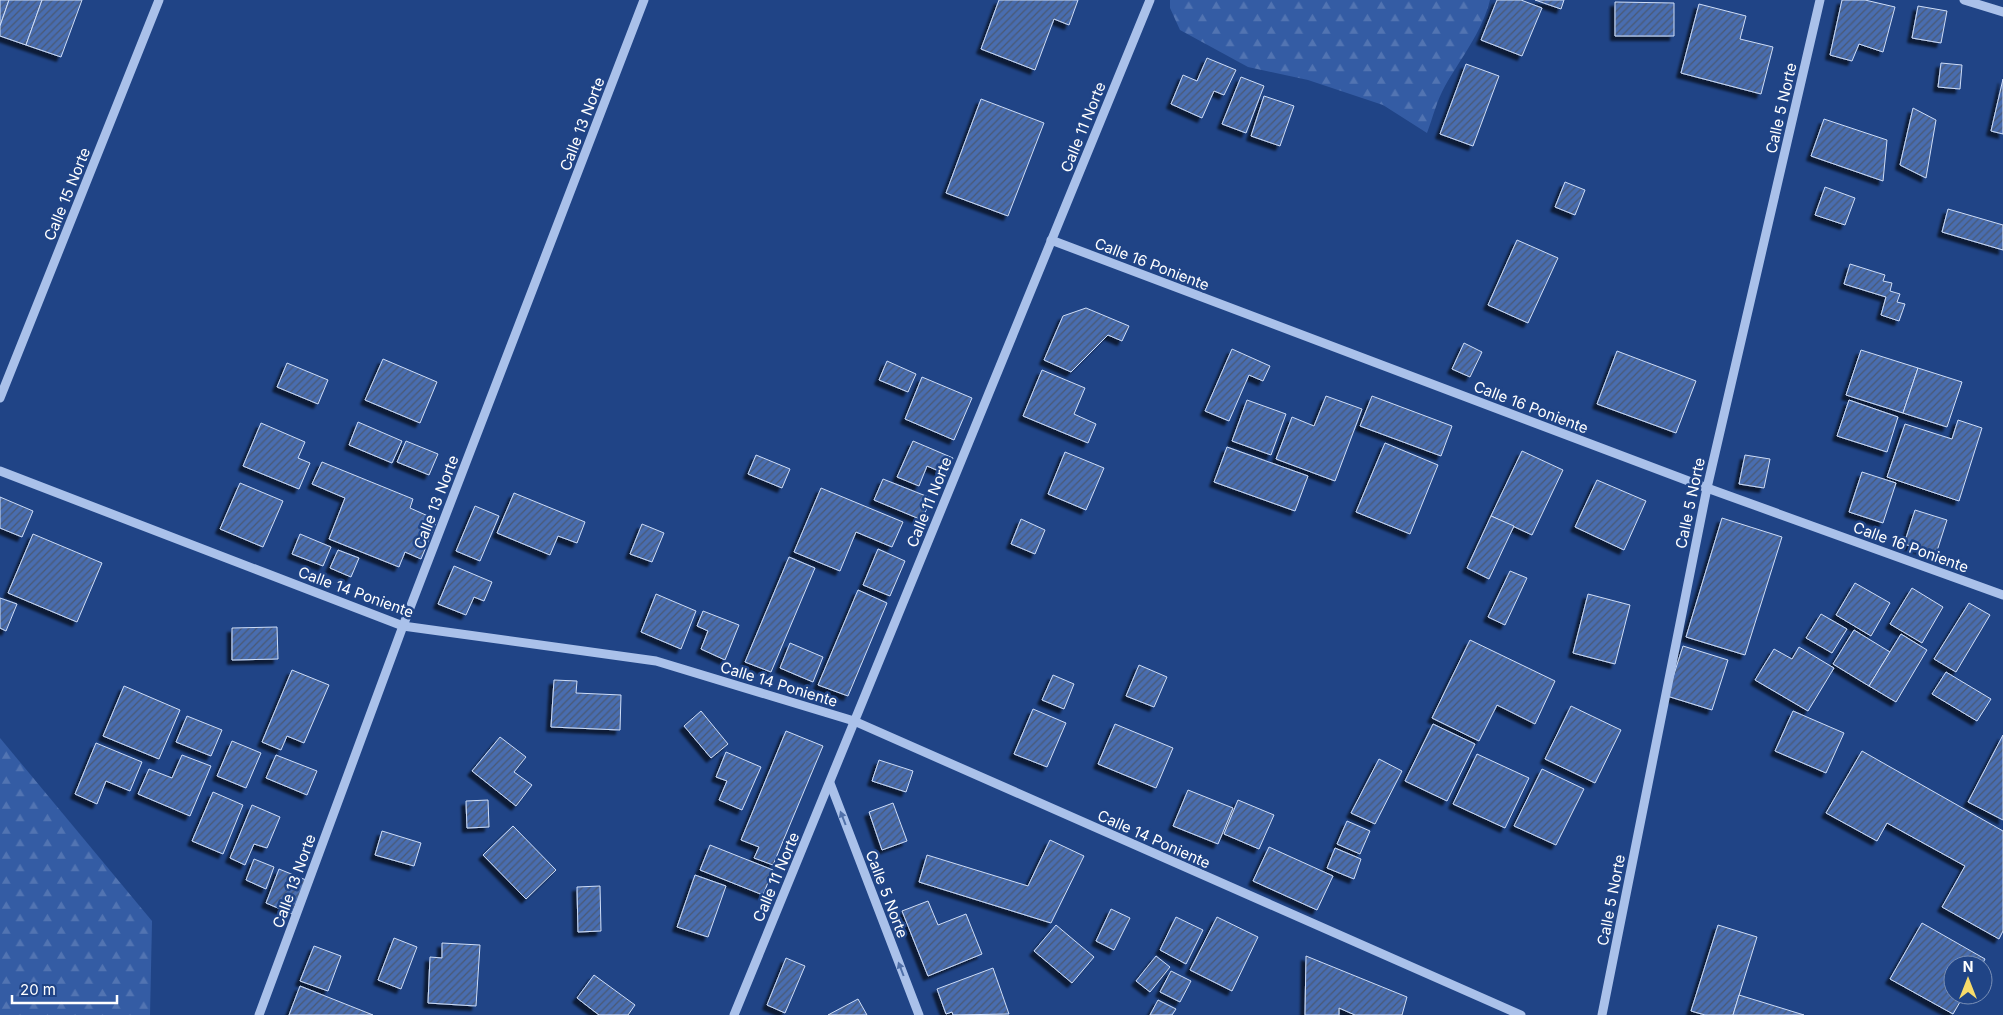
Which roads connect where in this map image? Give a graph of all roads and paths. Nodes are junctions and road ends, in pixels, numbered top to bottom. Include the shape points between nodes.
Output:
1 (158, 0) edge
2 (644, 0) edge
3 (1150, 0) edge
4 (1820, 0) edge
5 (1964, 0) edge
6 (2003, 12) edge
7 (1051, 240) junction
8 (0, 398) edge
9 (0, 471) edge
10 (1707, 488) junction
11 (2003, 595) edge
12 (403, 626) junction
13 (854, 721) junction
14 (830, 783) junction
15 (259, 1015) edge
16 (734, 1015) edge
17 (918, 1015) edge
18 (1521, 1015) edge
19 (1602, 1015) edge

1 - 8 street, Calle 15 Norte
2 - 12 street, Calle 13 Norte
3 - 7 street, Calle 11 Norte
4 - 10 street, Calle 5 Norte
5 - 6 street
7 - 10 street, Calle 16 Poniente
7 - 13 street, Calle 11 Norte
9 - 12 street, Calle 14 Poniente
10 - 11 street, Calle 16 Poniente
10 - 19 street, Calle 5 Norte
12 - 13 street, Calle 14 Poniente via 656,661
12 - 15 street, Calle 13 Norte
13 - 14 street, Calle 11 Norte
13 - 18 street, Calle 14 Poniente
14 - 16 street, Calle 11 Norte
17 -> 14 street, Calle 5 Norte

